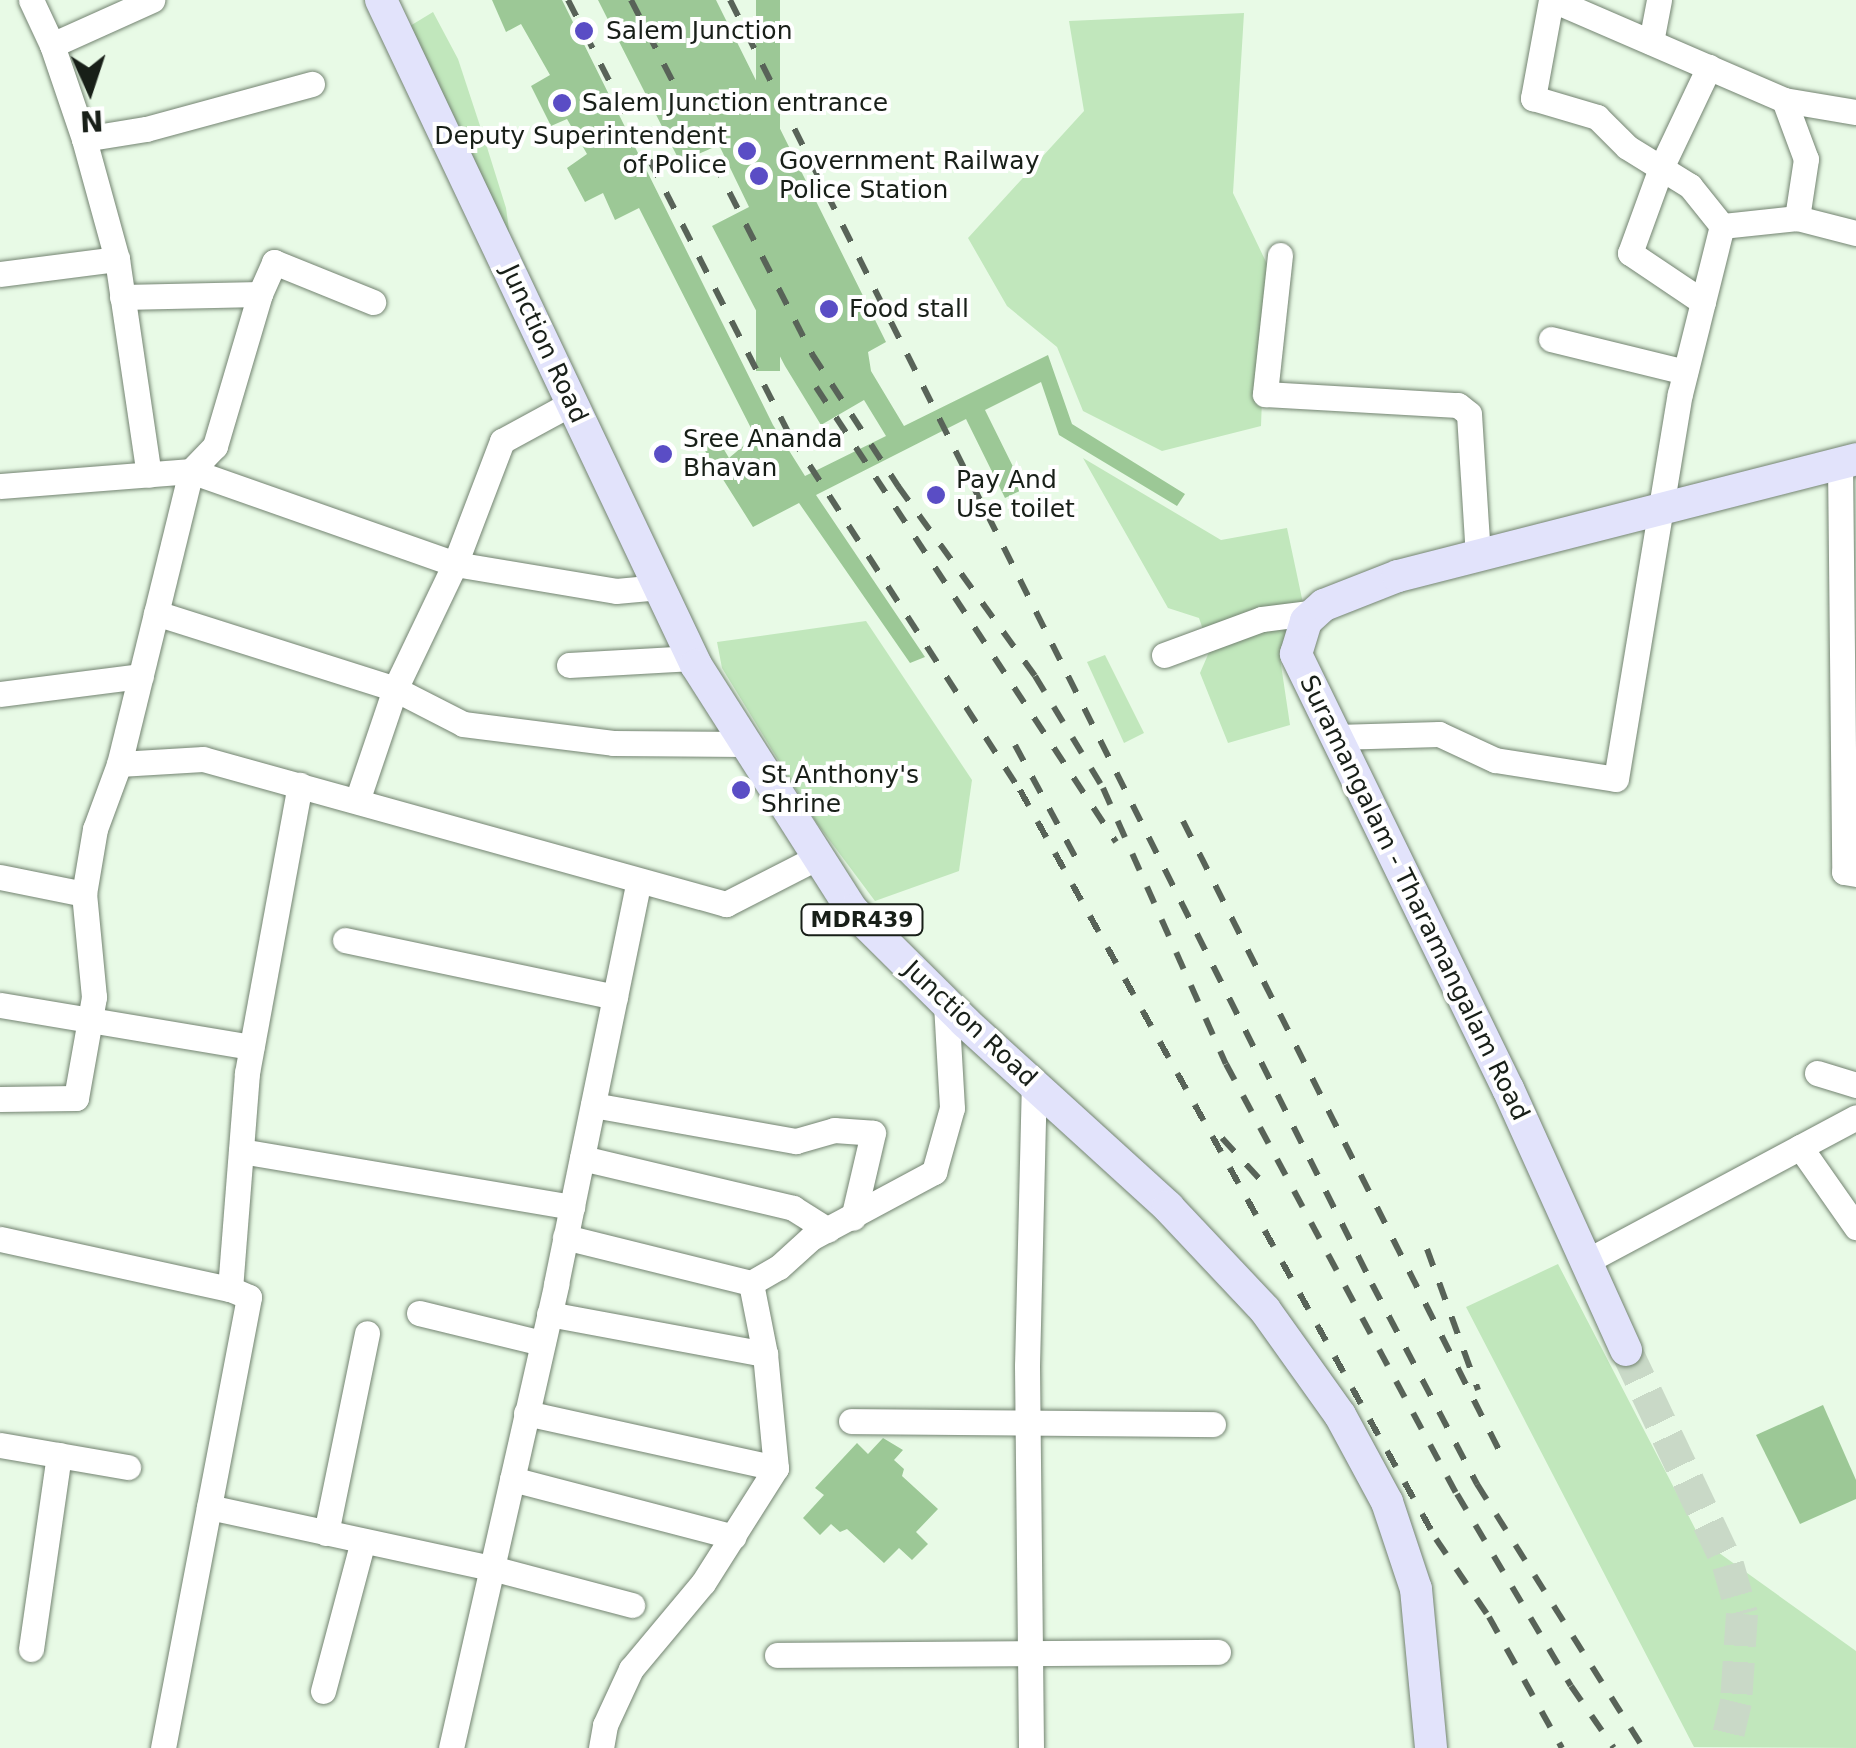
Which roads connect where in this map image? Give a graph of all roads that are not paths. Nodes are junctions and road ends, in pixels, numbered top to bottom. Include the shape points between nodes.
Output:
1 (30, 0) edge
2 (152, 0) edge
3 (382, 0) edge
4 (1552, 0) edge
5 (1659, 0) edge
6 (1650, 42) junction
7 (52, 45) junction
8 (1709, 68) junction
9 (312, 84) dead end
10 (1784, 100) junction
11 (1856, 112) edge
12 (84, 139) junction
13 (1661, 168) junction
14 (1797, 218) junction
15 (1722, 226) junction
16 (1856, 233) edge
17 (1280, 255) dead end
18 (116, 259) junction
19 (0, 274) edge
20 (260, 294) junction
21 (122, 298) junction
22 (373, 302) dead end
23 (1703, 302) junction
24 (1550, 339) dead end
25 (1685, 372) junction
26 (572, 402) junction
27 (1848, 461) edge
28 (191, 472) junction
29 (149, 475) junction
30 (0, 486) edge
31 (1661, 508) junction
32 (1478, 556) junction
33 (456, 564) junction
34 (660, 587) junction
35 (1316, 612) junction
36 (156, 613) junction
37 (1164, 655) dead end
38 (693, 658) junction
39 (569, 665) dead end
40 (141, 676) junction
41 (395, 690) junction
42 (0, 694) edge
43 (1336, 737) junction
44 (746, 744) junction
45 (120, 764) junction
46 (300, 785) junction
47 (357, 801) junction
48 (818, 857) junction
49 (1856, 874) edge
50 (0, 878) edge
51 (639, 881) junction
52 (84, 894) junction
53 (345, 940) dead end
54 (615, 996) junction
55 (0, 1004) edge
56 (946, 1004) junction
57 (91, 1018) junction
58 (252, 1048) junction
59 (1818, 1073) dead end
60 (1034, 1085) junction
61 (1856, 1085) edge
62 (0, 1099) edge
63 (593, 1105) junction
64 (1856, 1117) edge
65 (1800, 1147) junction
66 (241, 1150) junction
67 (582, 1158) junction
68 (572, 1207) junction
69 (853, 1218) junction
70 (1856, 1227) edge
71 (828, 1230) junction
72 (565, 1237) junction
73 (0, 1239) edge
74 (1584, 1262) junction
75 (751, 1283) junction
76 (230, 1289) junction
77 (419, 1312) dead end
78 (549, 1314) junction
79 (367, 1333) dead end
80 (542, 1343) junction
81 (1626, 1350) tunnel mouth
82 (765, 1354) junction
83 (526, 1413) junction
84 (851, 1421) dead end
85 (1028, 1422) junction
86 (1212, 1424) dead end
87 (0, 1445) edge
88 (59, 1455) junction
89 (128, 1467) dead end
90 (776, 1468) junction
91 (512, 1479) junction
92 (209, 1508) junction
93 (326, 1533) junction
94 (734, 1537) junction
95 (363, 1540) junction
96 (492, 1568) junction
97 (632, 1605) dead end
98 (31, 1648) dead end
99 (1218, 1652) dead end
100 (777, 1654) dead end
101 (1030, 1655) junction
102 (323, 1691) dead end
103 (164, 1748) edge
104 (451, 1748) edge
105 (601, 1748) edge
106 (1031, 1748) edge
107 (1432, 1748) edge

1 - 7 street
2 - 7 street
3 - 26 main road, Junction Road / MDR439
4 - 6 street
4 - 13 street via 1533,98 1597,117 1626,147
5 - 6 street
6 - 8 street
7 - 12 street
8 - 10 street
8 - 13 street
9 - 12 street
10 - 11 street
10 - 14 street via 1806,159
12 - 18 street
13 - 15 street via 1690,186
13 - 23 street via 1630,253
14 - 15 street
14 - 16 street
15 - 23 street
17 - 32 street via 1265,394 1458,404 1470,414
18 - 19 street
18 - 21 street
20 - 21 street
20 - 22 street via 274,262
20 - 28 street via 215,446
21 - 29 street
23 - 25 street
24 - 25 street
25 - 31 street
26 - 33 street via 502,442
26 - 34 main road, Junction Road / MDR439
27 - 31 main road
27 - 49 street via 1844,872
28 - 29 street
28 - 33 street
28 - 36 street
29 - 30 street
31 - 32 main road
31 - 43 street via 1616,780 1495,760 1439,734
32 - 35 main road via 1398,576
33 - 34 street via 616,591
33 - 41 street
34 - 38 main road, Junction Road / MDR439
35 - 37 street via 1262,619
35 - 43 main road, Suramangalam - Tharamangalam Road via 1306,621 1296,654
36 - 40 street
36 - 41 street
38 - 39 street
38 - 44 main road, Junction Road / MDR439
40 - 42 street
40 - 45 street
41 - 44 street via 463,724 614,743
41 - 47 street
43 - 74 main road, Suramangalam - Tharamangalam Road via 1508,1088
44 - 48 main road, Junction Road / MDR439
45 - 46 street via 203,759
45 - 52 street via 95,829
46 - 47 street
46 - 58 street
47 - 51 street
48 - 51 street via 726,904
48 - 56 main road, Junction Road / MDR439 via 852,911
50 - 52 street
51 - 54 street
52 - 57 street
53 - 54 street
54 - 63 street
55 - 57 street
56 - 60 main road, Junction Road / MDR439
56 - 69 street via 952,1108 934,1172
57 - 58 street
57 - 62 street via 76,1098
58 - 66 street
59 - 61 street
60 - 85 street
60 - 107 main road, Junction Road / MDR439 via 1168,1207 1265,1310 1340,1415 1387,1502 1416,1589
63 - 67 street
63 - 69 street via 796,1141 834,1130 873,1134
64 - 65 street
65 - 70 street
65 - 74 street
66 - 68 street
66 - 76 street
67 - 68 street
67 - 71 street via 792,1208
68 - 72 street
69 - 71 street
71 - 75 street
72 - 75 street
72 - 78 street
73 - 76 street
74 - 81 main road, Suramangalam - Tharamangalam Road
75 - 82 street
76 - 92 street via 249,1297
77 - 80 street
78 - 80 street
78 - 82 street
79 - 93 street
80 - 83 street
82 - 90 street
83 - 90 street
83 - 91 street
84 - 85 street
85 - 86 street
85 - 101 street
87 - 88 street
88 - 89 street
88 - 98 street
90 - 94 street
91 - 94 street
91 - 96 street
92 - 93 street
92 - 103 street
93 - 95 street
94 - 105 street via 672,1625 630,1669
95 - 96 street
95 - 102 street
96 - 97 street
96 - 104 street
99 - 101 street
100 - 101 street
101 - 106 street

